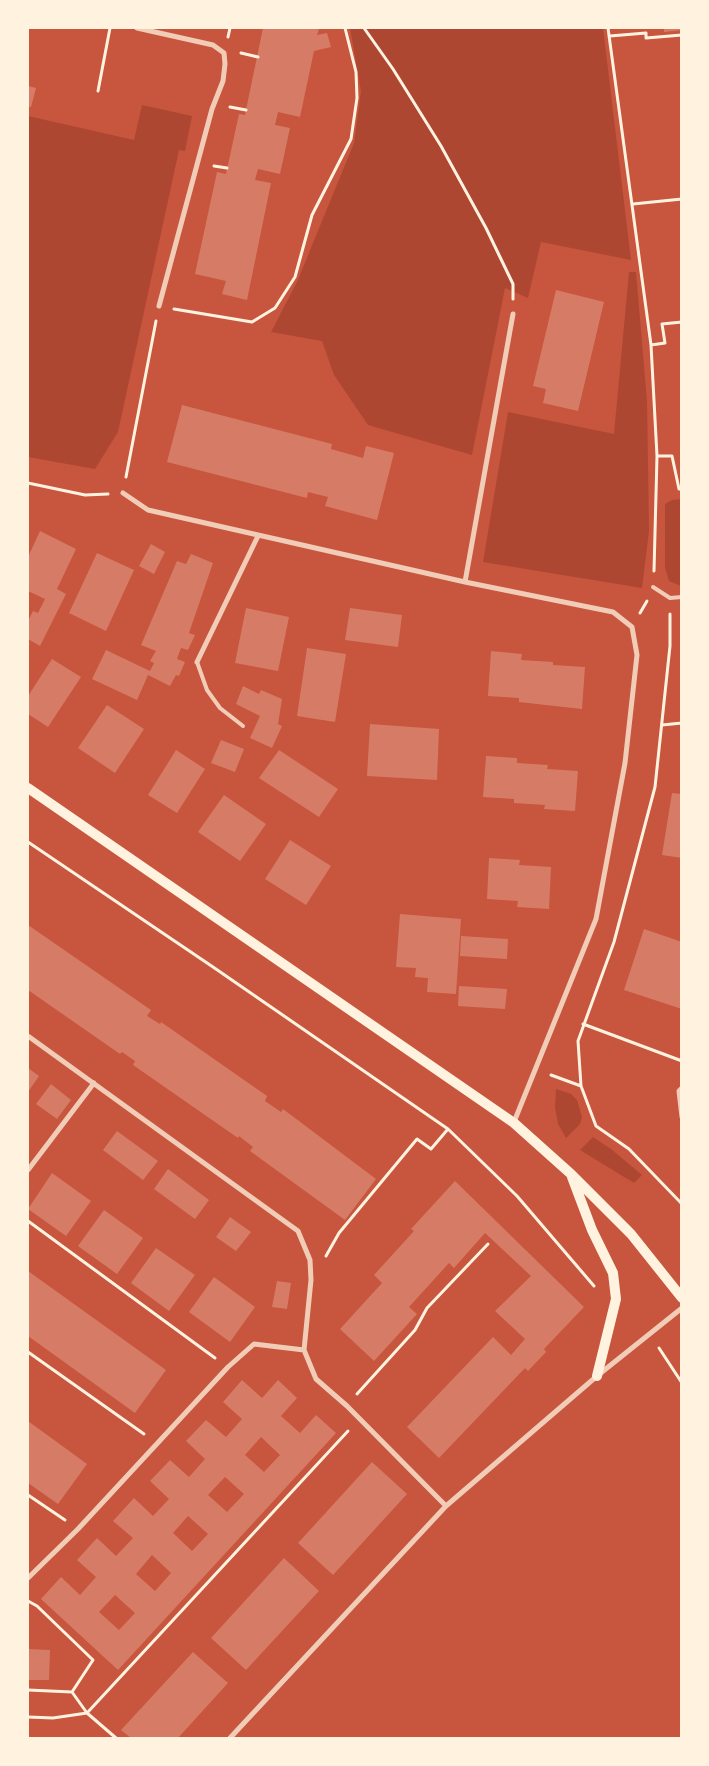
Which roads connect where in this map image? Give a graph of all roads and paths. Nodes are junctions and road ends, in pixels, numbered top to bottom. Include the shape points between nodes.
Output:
1 (110, 28) edge
2 (137, 28) edge
3 (345, 28) edge
4 (364, 28) edge
5 (608, 28) edge
6 (682, 35) edge
7 (610, 36) junction
8 (98, 92) dead end
9 (682, 199) edge
10 (633, 204) junction
11 (159, 306) junction
12 (513, 314) joint
13 (682, 322) edge
14 (651, 345) junction
15 (657, 456) junction
16 (28, 483) edge
17 (682, 489) edge
18 (123, 493) junction
19 (258, 536) junction
20 (465, 582) junction
21 (653, 587) junction
22 (682, 597) edge
23 (670, 598) junction
24 (632, 627) junction
25 (197, 662) joint
26 (682, 723) edge
27 (662, 725) junction
28 (243, 726) dead end
29 (28, 788) edge
30 (28, 842) edge
31 (583, 1024) junction
32 (28, 1036) edge
33 (682, 1061) edge
34 (535, 1069) junction
35 (94, 1083) junction
36 (581, 1086) junction
37 (682, 1088) edge
38 (682, 1118) edge
39 (514, 1123) junction
40 (448, 1129) junction
41 (28, 1170) edge
42 (571, 1174) junction
43 (682, 1204) edge
44 (28, 1221) edge
45 (488, 1244) dead end
46 (311, 1280) junction
47 (682, 1298) edge
48 (616, 1300) junction
49 (682, 1308) edge
50 (650, 1334) junction
51 (304, 1350) junction
52 (28, 1352) edge
53 (228, 1367) junction
54 (596, 1376) junction
55 (682, 1383) edge
56 (346, 1406) junction
57 (359, 1419) junction
58 (157, 1443) junction
59 (28, 1496) edge
60 (446, 1506) junction
61 (78, 1529) junction
62 (28, 1578) edge
63 (28, 1601) edge
64 (28, 1690) edge
65 (72, 1692) junction
66 (87, 1713) junction
67 (28, 1717) edge
68 (116, 1738) edge
69 (230, 1738) edge

1 - 8 path
2 - 11 street via 213,45 224,53 225,64 224,81 212,109
3 - 11 path via 356,72 357,98 350,140 312,215 295,277 275,308 252,322
4 - 12 path via 441,146 486,228 513,284
5 - 7 path
6 - 7 path
7 - 10 path
9 - 10 path
10 - 14 path
11 - 18 path
12 - 20 street
13 - 14 path via 662,324 665,343
14 - 15 path
15 - 17 path via 672,456 679,489
15 - 21 path
16 - 18 path via 85,495
18 - 19 street via 148,510
19 - 20 street
19 - 25 street
20 - 24 street via 613,612
21 - 23 lane
21 - 24 path
22 - 23 lane
23 - 27 path via 670,646
24 - 34 street via 637,655 625,763 596,919
25 - 28 lane via 208,690 220,708
26 - 27 path
27 - 31 path via 655,787 628,896
29 - 39 main road
30 - 40 path
31 - 33 path
31 - 36 path via 578,1041
32 - 35 street
34 - 36 path
34 - 39 street
35 - 41 street
35 - 46 street via 298,1231 310,1260
36 - 43 path via 596,1126 628,1149
37 - 38 street via 679,1091
39 - 42 main road
40 - 46 path via 431,1149 417,1139 339,1233
40 - 48 path via 517,1196 603,1297
42 - 47 main road via 631,1234
42 - 48 main road via 592,1230 613,1273
44 - 53 path
45 - 56 path via 427,1308 414,1330
46 - 51 street
48 - 54 main road
49 - 50 street
50 - 54 street
50 - 55 path
51 - 53 street via 254,1344
51 - 56 street via 316,1379
52 - 58 path
53 - 58 street
54 - 60 street
56 - 57 street
57 - 60 street
57 - 66 path
58 - 61 street
59 - 61 path
60 - 69 street
61 - 62 street
63 - 65 path via 93,1660
64 - 65 path
65 - 66 path
66 - 67 path via 53,1718
66 - 68 path

